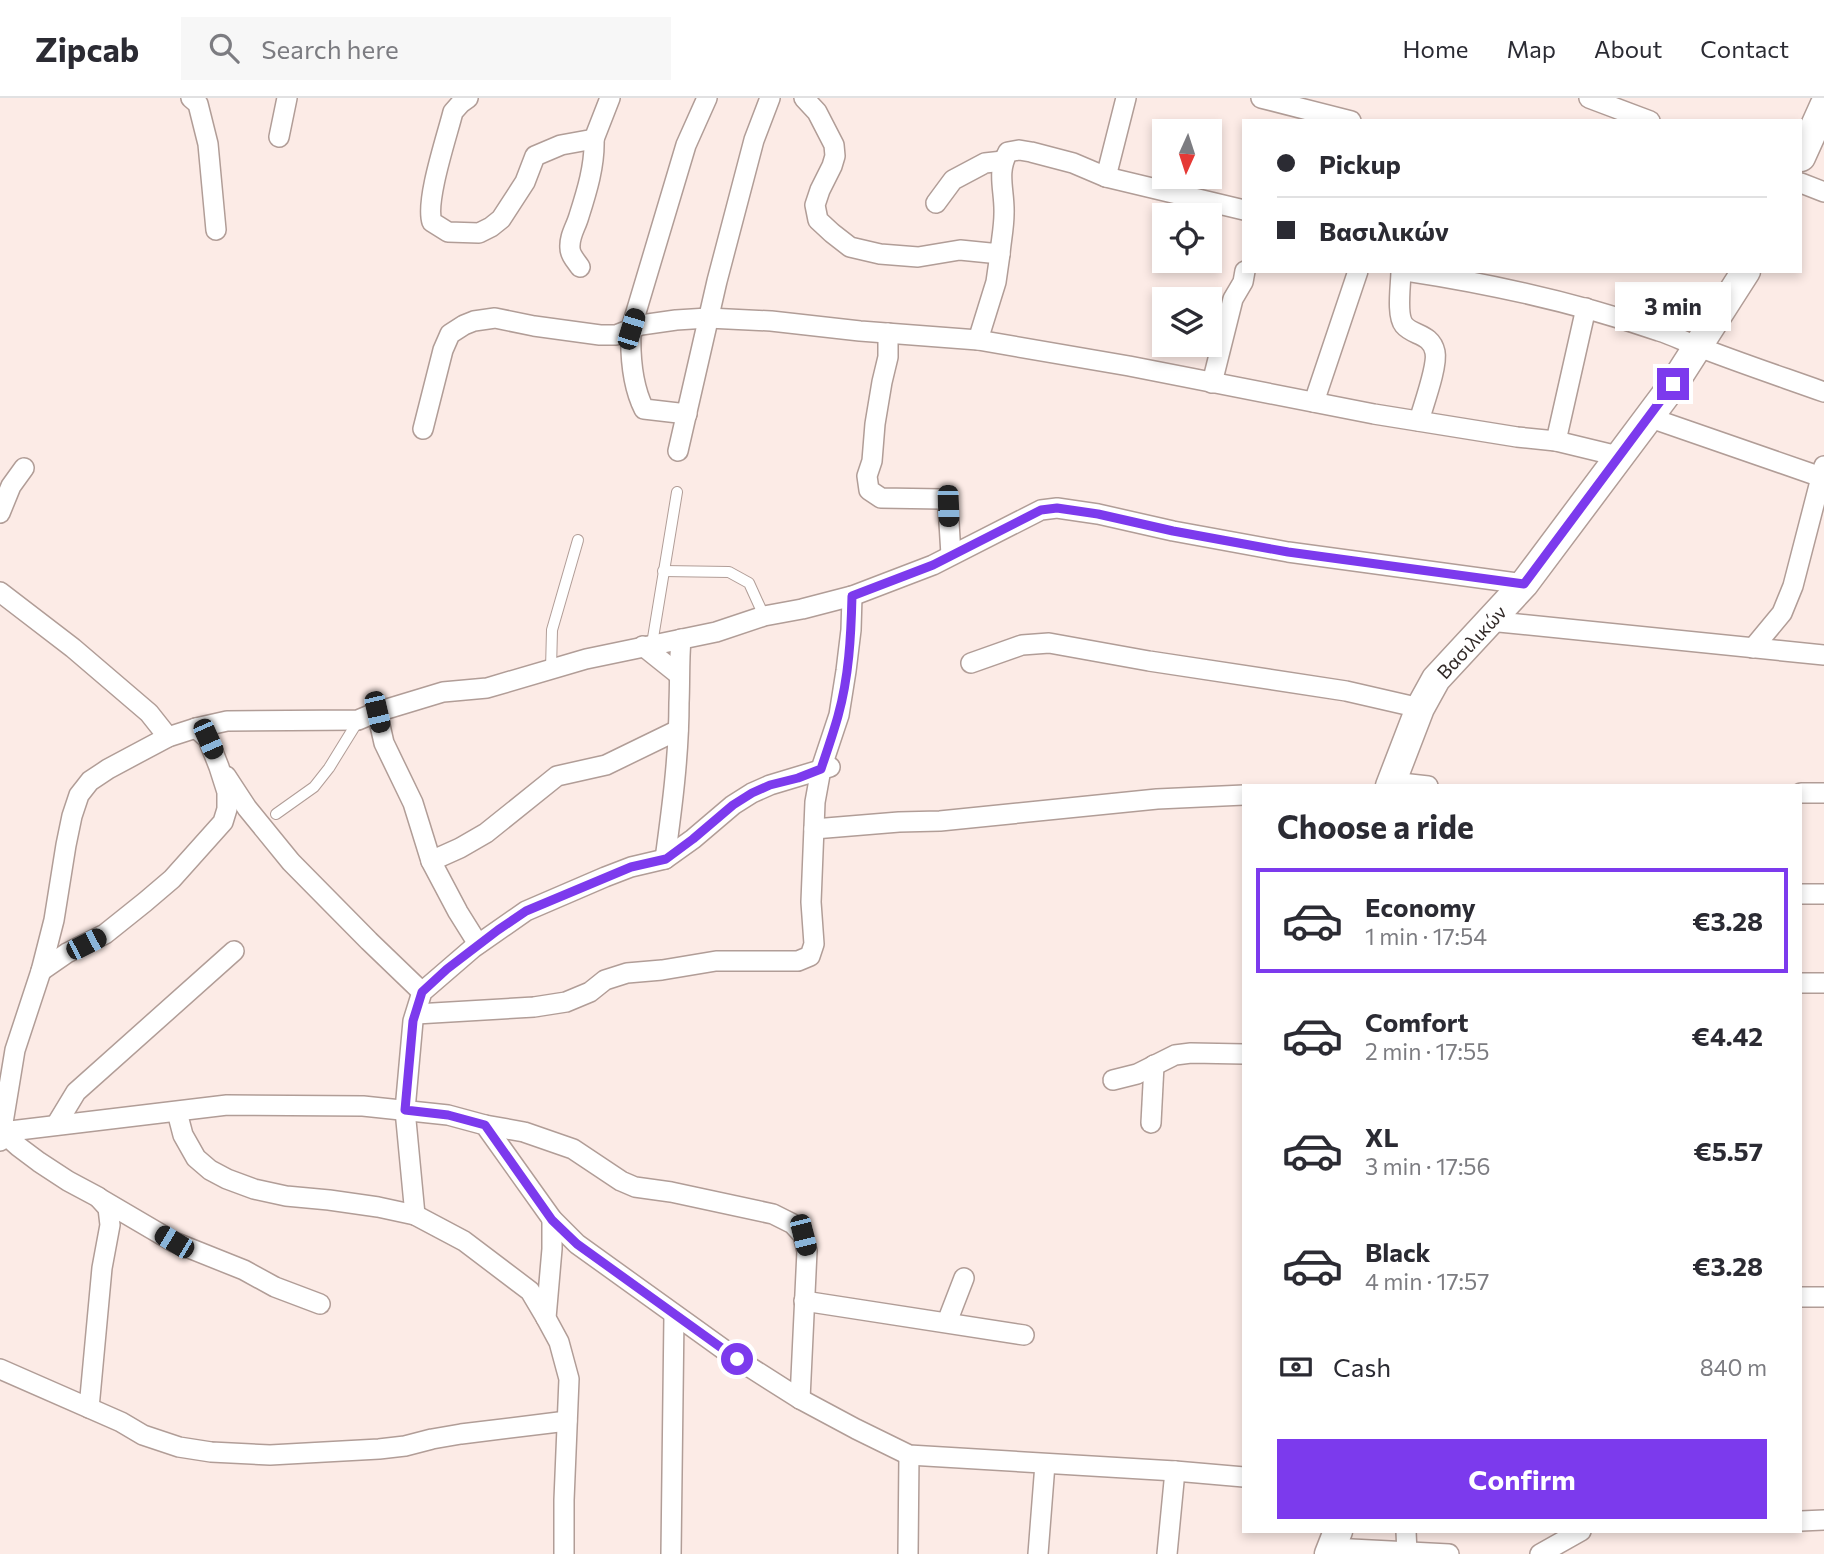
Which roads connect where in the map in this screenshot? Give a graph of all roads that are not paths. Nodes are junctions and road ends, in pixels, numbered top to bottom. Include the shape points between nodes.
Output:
1 (191, 98) edge
2 (287, 98) edge
3 (468, 98) edge
4 (610, 98) edge
5 (707, 98) edge
6 (770, 98) edge
7 (804, 98) edge
8 (1126, 98) edge
9 (1261, 98) edge
10 (1589, 98) edge
11 (1343, 119) edge
12 (1645, 119) edge
13 (1820, 124) edge
14 (279, 137) dead end
15 (594, 139) junction
16 (1802, 155) edge
17 (1003, 161) junction
18 (1106, 177) junction
19 (1802, 183) edge
20 (1824, 192) edge
21 (936, 204) dead end
22 (1242, 211) edge
23 (216, 230) dead end
24 (1000, 254) junction
25 (580, 267) dead end
26 (1244, 273) edge
27 (1357, 273) edge
28 (1403, 273) edge
29 (1416, 273) edge
30 (1745, 273) edge
31 (1586, 309) junction
32 (708, 318) junction
33 (631, 329) junction
34 (888, 333) junction
35 (978, 340) junction
36 (1698, 347) junction
37 (1212, 383) junction
38 (1824, 392) edge
39 (1314, 402) junction
40 (687, 414) junction
41 (1648, 416) junction
42 (1419, 421) junction
43 (423, 429) dead end
44 (1556, 441) junction
45 (678, 451) dead end
46 (1618, 456) junction
47 (24, 468) dead end
48 (1823, 473) edge
49 (677, 492) dead end
50 (0, 513) edge
51 (578, 540) dead end
52 (951, 555) junction
53 (663, 571) junction
54 (1524, 584) junction
55 (0, 592) edge
56 (852, 596) junction
57 (764, 616) junction
58 (1489, 621) junction
59 (681, 639) junction
60 (648, 645) junction
61 (1753, 648) junction
62 (1824, 655) edge
63 (971, 663) dead end
64 (551, 669) junction
65 (678, 674) junction
66 (1420, 708) junction
67 (377, 712) junction
68 (359, 720) junction
69 (196, 728) junction
70 (678, 730) junction
71 (168, 737) junction
72 (219, 766) junction
73 (827, 768) junction
74 (1391, 784) edge
75 (1802, 793) edge
76 (1824, 793) edge
77 (1242, 795) edge
78 (276, 814) dead end
79 (814, 829) junction
80 (666, 859) junction
81 (431, 861) junction
82 (1802, 894) edge
83 (1824, 894) edge
84 (478, 944) junction
85 (234, 951) dead end
86 (41, 971) junction
87 (1802, 983) edge
88 (1824, 983) edge
89 (422, 992) junction
90 (416, 1014) junction
91 (1242, 1054) edge
92 (1154, 1065) junction
93 (1113, 1080) dead end
94 (405, 1110) junction
95 (177, 1112) junction
96 (1151, 1123) dead end
97 (55, 1125) junction
98 (485, 1125) junction
99 (1, 1134) edge
100 (98, 1197) junction
101 (415, 1214) junction
102 (552, 1220) junction
103 (964, 1278) dead end
104 (1802, 1297) edge
105 (1824, 1297) edge
106 (804, 1301) junction
107 (320, 1304) dead end
108 (674, 1315) junction
109 (546, 1318) junction
110 (947, 1322) junction
111 (1024, 1335) dead end
112 (0, 1369) edge
113 (800, 1399) junction
114 (89, 1408) junction
115 (568, 1421) junction
116 (909, 1455) junction
117 (1045, 1464) junction
118 (1175, 1471) junction
119 (1242, 1477) edge
120 (1824, 1520) edge
121 (1802, 1521) edge
122 (1406, 1533) edge
123 (1577, 1533) edge
124 (1333, 1544) edge
125 (564, 1554) edge
126 (671, 1554) edge
127 (908, 1554) edge
128 (1038, 1554) edge
129 (1167, 1554) edge
130 (1407, 1554) edge
131 (1449, 1554) edge
132 (1540, 1554) edge

1 - 23 street via 198,104 208,144
2 - 14 street
3 - 15 street via 453,112 429,214 432,222 448,232 479,233 491,227 520,190 536,156 561,145
4 - 15 street
5 - 33 street via 686,145
6 - 32 street via 754,140
7 - 24 street via 834,145 832,166 815,205 818,220 832,233 850,247 880,254 918,257 960,250
8 - 18 street
9 - 11 street
10 - 12 street
13 - 16 street
15 - 25 street via 588,189 569,245
17 - 18 street via 1008,152 1019,150 1073,163
17 - 21 street via 985,163 953,180
17 - 24 street
18 - 22 street
19 - 20 street
24 - 35 street
26 - 37 street via 1233,299
27 - 39 street
28 - 42 street via 1399,315 1404,325 1435,349
29 - 31 street
30 - 36 street, Βασιλικών
31 - 36 street via 1662,331
31 - 44 street
32 - 33 street
32 - 34 street
32 - 40 street
33 - 40 street via 630,352 644,409
33 - 43 street via 600,335 495,318 464,325 450,334 443,350
34 - 35 street
34 - 52 street via 867,476 869,491 881,498 942,499 948,506
35 - 37 street
36 - 38 street
36 - 41 street, Βασιλικών
37 - 39 street
39 - 42 street
40 - 45 street
41 - 46 street, Βασιλικών
41 - 48 street
42 - 44 street
44 - 46 street
46 - 54 street, Βασιλικών
47 - 50 street
48 - 61 street via 1793,586 1782,613
49 - 53 lane
51 - 64 lane via 552,630
52 - 54 street via 1041,510 1057,508 1288,552
52 - 56 street
53 - 57 lane via 729,572 749,583
53 - 60 lane
54 - 58 street, Βασιλικών
55 - 71 street via 149,713
56 - 57 street
56 - 73 street via 846,671
57 - 59 street
58 - 61 street
58 - 66 street, Βασιλικών via 1436,679
59 - 60 street
59 - 65 street
60 - 64 street
60 - 65 street
61 - 62 street
63 - 66 street via 1022,645 1049,643 1346,691
64 - 67 street via 487,688 443,692
65 - 70 street
66 - 74 street, Βασιλικών
67 - 68 street
67 - 81 street via 384,743 412,803
68 - 69 street via 228,721
68 - 78 lane via 314,787
69 - 71 street
69 - 72 street via 208,739
70 - 80 street
70 - 81 street via 606,765 557,776 486,833
71 - 86 street via 108,769 79,794
72 - 86 street via 227,792 223,822 145,902 105,934
72 - 89 street via 291,862
73 - 79 street via 815,802
73 - 80 street via 752,793
75 - 76 street
77 - 79 street
79 - 90 street via 814,944 810,956 798,961 716,961 626,973 566,1002 534,1007
80 - 84 street via 613,873 526,911
81 - 84 street
82 - 83 street
84 - 89 street
85 - 97 street via 76,1092
86 - 99 street via 15,1050
87 - 88 street
89 - 90 street
90 - 94 street
91 - 92 street via 1175,1055
92 - 93 street
92 - 96 street
94 - 95 street via 227,1105
94 - 98 street
94 - 101 street
95 - 97 street
95 - 101 street via 196,1158 227,1179 286,1196
97 - 99 street
98 - 102 street
98 - 106 street via 524,1132 573,1149 635,1187 773,1214 793,1224 803,1235 807,1251
99 - 100 street
100 - 107 street via 174,1242
100 - 114 street via 107,1208 110,1224
101 - 109 street via 464,1241 530,1291
102 - 108 street via 577,1244
102 - 109 street
103 - 110 street
104 - 105 street
106 - 110 street
106 - 113 street
108 - 113 street
108 - 126 street
109 - 115 street via 559,1342 569,1379
110 - 111 street
112 - 114 street
113 - 116 street
114 - 115 street via 179,1447 247,1455 405,1446
115 - 125 street
116 - 117 street
116 - 127 street
117 - 118 street
117 - 128 street
118 - 119 street
118 - 129 street
120 - 121 street
122 - 130 street
123 - 132 street
124 - 130 street
130 - 131 street

